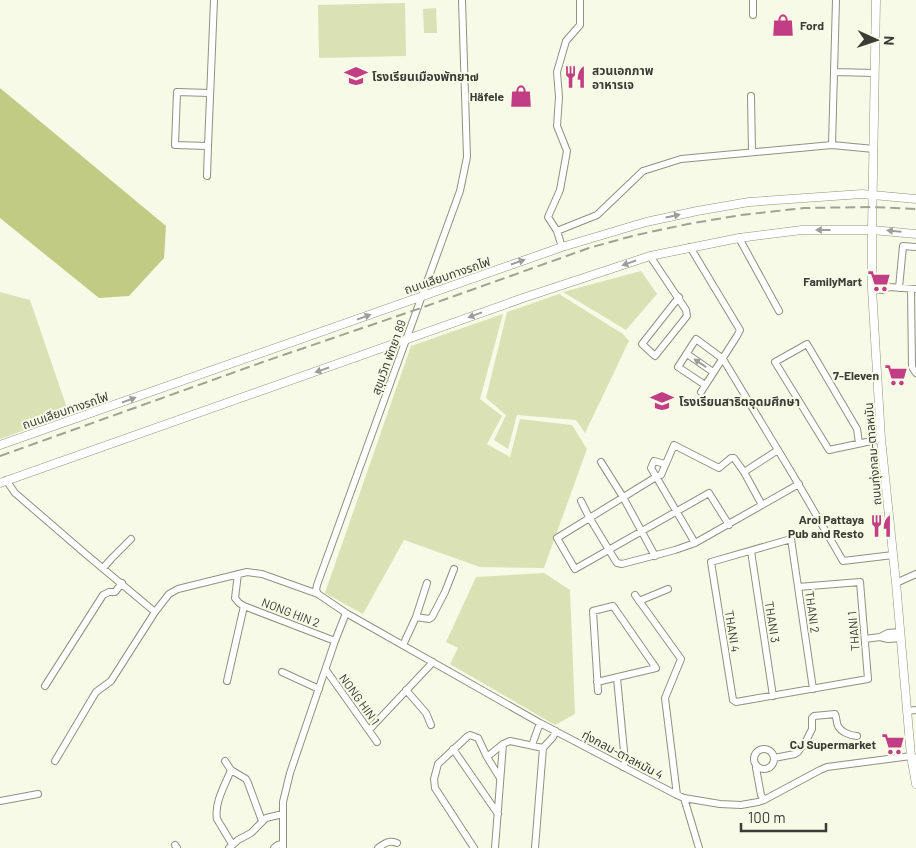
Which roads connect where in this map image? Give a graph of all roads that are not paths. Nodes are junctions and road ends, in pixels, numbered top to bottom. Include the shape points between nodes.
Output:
1 (214, 0) edge
2 (462, 0) edge
3 (580, 0) edge
4 (753, 0) edge
5 (836, 0) edge
6 (876, 0) edge
7 (753, 15) dead end
8 (834, 72) junction
9 (875, 73) junction
10 (210, 93) junction
11 (750, 96) dead end
12 (832, 145) junction
13 (208, 146) junction
14 (874, 149) junction
15 (752, 152) junction
16 (207, 176) dead end
17 (873, 194) junction
18 (916, 199) edge
19 (872, 230) junction
20 (557, 232) junction
21 (916, 234) edge
22 (739, 238) junction
23 (562, 247) junction
24 (690, 247) junction
25 (916, 247) edge
26 (650, 256) junction
27 (872, 286) junction
28 (899, 288) junction
29 (914, 289) edge
30 (421, 296) junction
31 (678, 297) junction
32 (780, 311) dead end
33 (407, 340) junction
34 (686, 354) junction
35 (723, 359) junction
36 (713, 372) junction
37 (916, 373) edge
38 (705, 385) junction
39 (700, 392) dead end
40 (881, 439) junction
41 (859, 443) junction
42 (0, 445) edge
43 (778, 450) junction
44 (601, 462) dead end
45 (665, 464) junction
46 (744, 472) junction
47 (656, 477) junction
48 (3, 482) edge
49 (799, 484) junction
50 (623, 497) junction
51 (581, 501) dead end
52 (762, 505) junction
53 (676, 511) junction
54 (589, 517) junction
55 (729, 525) junction
56 (642, 530) junction
57 (131, 539) dead end
58 (695, 543) junction
59 (608, 550) junction
60 (751, 551) junction
61 (893, 555) junction
62 (655, 556) junction
63 (103, 568) junction
64 (454, 569) dead end
65 (238, 574) junction
66 (916, 574) edge
67 (427, 583) dead end
68 (896, 583) junction
69 (122, 584) junction
70 (798, 587) junction
71 (668, 589) dead end
72 (318, 594) junction
73 (241, 605) junction
74 (155, 612) junction
75 (346, 614) junction
76 (416, 617) junction
77 (900, 635) junction
78 (865, 639) junction
79 (335, 641) junction
80 (403, 645) junction
81 (433, 662) junction
82 (326, 670) junction
83 (282, 672) dead end
84 (616, 678) junction
85 (227, 681) dead end
86 (597, 682) junction
87 (45, 686) dead end
88 (813, 688) junction
89 (319, 689) junction
90 (406, 690) junction
91 (598, 691) dead end
92 (773, 696) junction
93 (916, 710) edge
94 (907, 711) junction
95 (540, 723) junction
96 (431, 725) dead end
97 (369, 730) junction
98 (556, 731) junction
99 (857, 736) dead end
100 (377, 742) dead end
101 (503, 744) junction
102 (532, 745) junction
103 (543, 748) junction
104 (453, 749) junction
105 (487, 757) junction
106 (913, 757) edge
107 (774, 758) junction
108 (55, 761) dead end
109 (225, 761) dead end
110 (757, 766) junction
111 (623, 767) junction
112 (231, 770) junction
113 (500, 778) junction
114 (916, 784) edge
115 (38, 794) dead end
116 (676, 795) junction
117 (684, 798) junction
118 (764, 800) junction
119 (0, 801) edge
120 (282, 814) junction
121 (498, 814) junction
122 (262, 820) junction
123 (397, 843) dead end
124 (230, 846) edge
125 (282, 846) edge
126 (274, 848) edge
127 (378, 848) edge
128 (474, 848) edge
129 (496, 848) edge
130 (534, 848) edge
131 (699, 848) edge

1 - 10 street
2 - 30 street, สุขุมวิท พัทยา 89 via 466,157 460,191
3 - 20 street via 580,25 566,41 557,72 557,126 567,151 560,190 548,217
4 - 7 street
5 - 8 street
6 - 9 street, ถนนทุ่งกลม-ตาลหมัน
8 - 9 street
8 - 12 street
9 - 14 street, ถนนทุ่งกลม-ตาลหมัน
10 - 13 street
10 - 13 street via 178,92 175,145
11 - 15 street
12 - 14 street
12 - 15 street
13 - 16 street
14 - 17 street, ถนนทุ่งกลม-ตาลหมัน
15 - 20 street via 681,159 643,170 597,215
17 - 18 street, ถนนเลียบทางรถไฟ
17 - 19 street, ถนนทุ่งกลม-ตาลหมัน
23 -> 17 street, ถนนเลียบทางรถไฟ via 646,222 749,202
21 -> 19 street
19 -> 22 street via 802,230
19 - 27 street, ถนนทุ่งกลม-ตาลหมัน
20 - 23 street
22 - 24 street
22 - 32 street
30 -> 23 street, ถนนเลียบทางรถไฟ
24 - 26 street
24 - 35 street via 740,330
25 - 28 street via 903,246
26 - 31 street
26 -> 33 street
27 - 28 street via 883,290
27 - 40 street, ถนนทุ่งกลม-ตาลหมัน
28 - 29 street
29 - 37 street via 912,367
30 - 33 street, สุขุมวิท พัทยา 89
42 -> 30 street, ถนนเลียบทางรถไฟ
31 - 31 street via 687,316 655,356 642,344
33 -> 48 street
33 - 72 street, สุขุมวิท พัทยา 89 via 317,585
34 - 35 street via 696,339
36 -> 34 street
34 - 38 street via 678,367
35 - 36 street
35 - 43 street
36 - 38 street
38 - 39 street
40 - 41 street
40 - 61 street, ถนนทุ่งกลม-ตาลหมัน
41 - 41 street via 857,429 807,344 775,362 829,450
43 - 46 street
43 - 49 street
44 - 50 street
45 - 46 street via 674,445 719,468 734,458
45 - 47 street via 661,475
45 - 47 street via 654,461 650,468
46 - 52 street
47 - 50 street
47 - 53 street
48 - 63 street
49 - 52 street
49 - 61 street via 843,561
50 - 54 street
50 - 56 street
51 - 54 street
52 - 55 street
53 - 55 street via 709,493
53 - 56 street
53 - 58 street
54 - 59 street
54 - 59 street via 557,538 575,569
55 - 58 street
56 - 59 street
56 - 62 street
57 - 63 street
58 - 62 street
59 - 62 street via 620,564
60 - 70 street, THANI 2 via 791,539
60 - 92 street, THANI 3
60 - 92 street, THANI 4 via 711,562 733,700
61 - 68 street, ถนนทุ่งกลม-ตาลหมัน
63 - 69 street
64 - 76 street via 432,617
65 - 72 street via 262,574
65 - 73 street via 235,598
65 - 74 street via 178,589 169,594
66 - 68 street
67 - 76 street
68 - 77 street, ถนนทุ่งกลม-ตาลหมัน
69 - 74 street
69 - 87 street via 115,592 103,595
70 - 78 street, THANI 1 via 860,582
70 - 88 street, THANI 2
71 - 116 street via 637,598 663,628 681,659 665,698
72 - 75 street
73 - 79 street, NONG HIN 2
73 - 85 street
74 - 108 street via 115,676 96,692
75 - 79 street
75 - 80 street, ทุ่งกลม-ตาลหมัน 4
76 - 80 street
77 - 78 street via 888,639
77 - 94 street, ถนนทุ่งกลม-ตาลหมัน
78 - 88 street, THANI 1 via 868,679
79 - 82 street
80 - 81 street, ทุ่งกลม-ตาลหมัน 4
81 - 90 street
81 - 95 street, ทุ่งกลม-ตาลหมัน 4
82 - 89 street
82 - 97 street, NONG HIN 1
83 - 89 street
84 - 86 street
84 - 86 street via 656,668 613,606 593,611
84 - 111 street
86 - 91 street
88 - 92 street
89 - 120 street via 290,773
90 - 96 street via 426,713
90 - 97 street
93 - 94 street
94 - 106 street, ถนนทุ่งกลม-ตาลหมัน
95 - 98 street, ทุ่งกลม-ตาลหมัน 4
95 - 102 street
97 - 100 street, NONG HIN 1
98 - 103 street
98 - 111 street, ทุ่งกลม-ตาลหมัน 4
99 - 107 street via 841,729 835,714 814,716 812,729 798,752
101 - 102 street
101 - 105 street
101 - 113 street
102 - 103 street
103 - 130 street
104 - 105 street via 470,735 478,738
104 - 121 street
104 - 128 street via 438,764 435,788
105 - 113 street
106 - 114 street, ถนนทุ่งกลม-ตาลหมัน
106 - 118 street, ทุ่งกลม-ตาลหมัน 4 via 827,767
107 - 110 street via 768,768
107 - 110 street via 770,751 760,750 754,759
109 - 112 street
110 - 118 street via 760,795
111 - 116 street, ทุ่งกลม-ตาลหมัน 4
112 - 122 street via 246,779
112 - 124 street via 216,815
113 - 121 street
115 - 119 street
116 - 117 street, ทุ่งกลม-ตาลหมัน 4
117 - 118 street, ทุ่งกลม-ตาลหมัน 4 via 741,805
117 - 131 street
120 - 122 street
120 - 125 street
121 - 129 street
122 - 124 street via 251,833
123 - 127 street via 386,842
125 - 126 street

